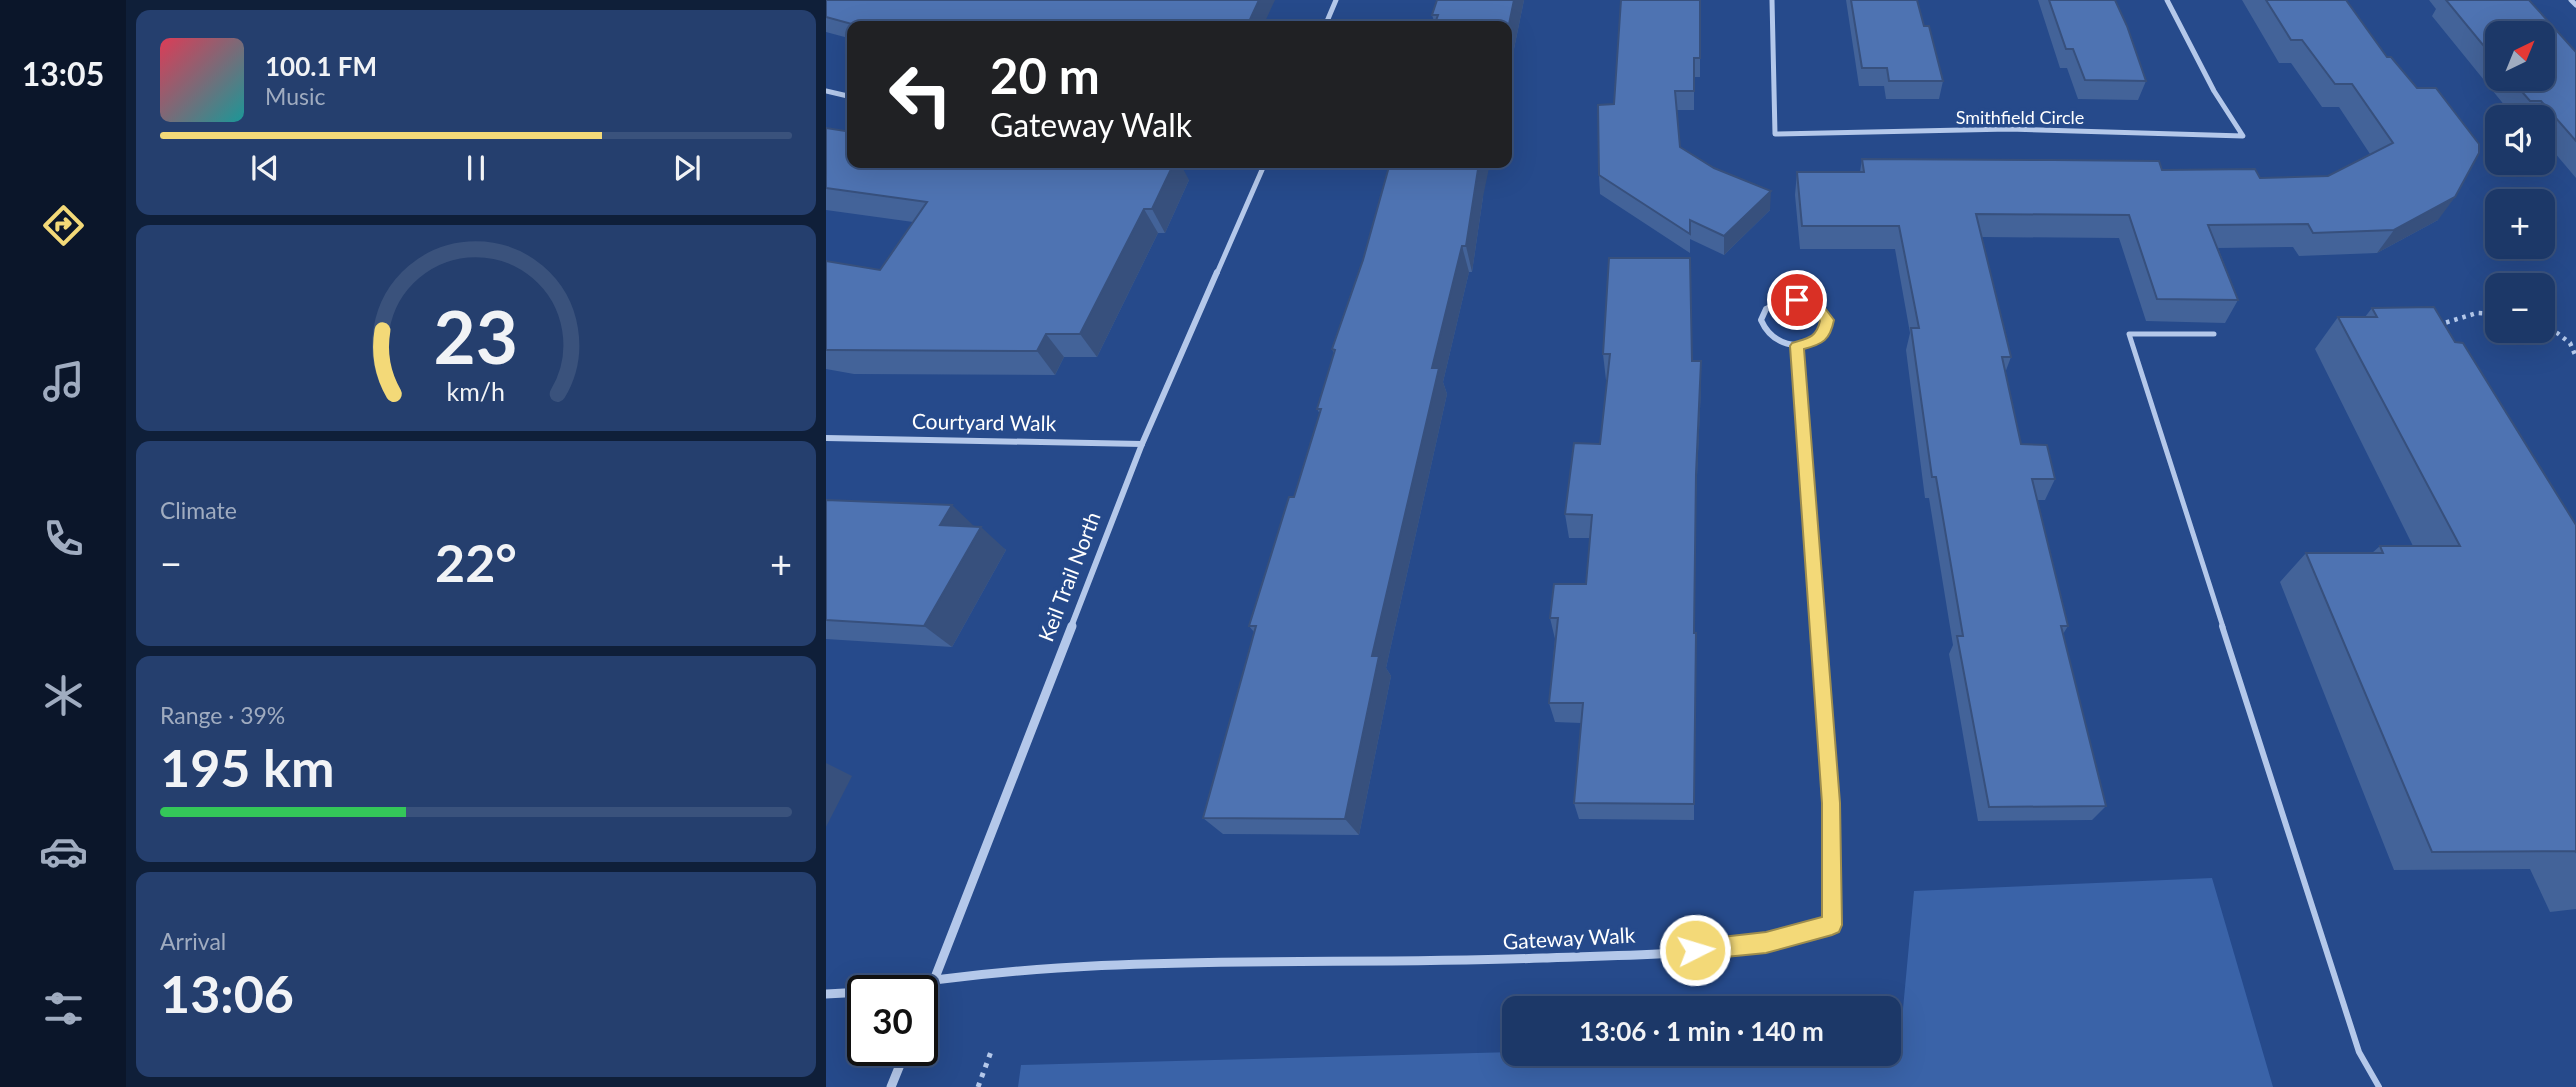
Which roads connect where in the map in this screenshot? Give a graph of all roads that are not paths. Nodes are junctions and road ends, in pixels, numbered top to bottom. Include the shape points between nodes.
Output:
1 (1336, 0) edge
2 (1772, 0) edge
3 (2167, 0) edge
4 (2571, 0) edge
5 (2576, 5) edge
6 (1327, 21) edge
7 (826, 91) edge
8 (847, 96) edge
9 (1263, 168) edge
10 (2214, 334) dead end
11 (1797, 346) junction
12 (826, 438) edge
13 (1142, 444) junction
14 (937, 975) edge
15 (938, 977) edge
16 (847, 992) edge
17 (826, 993) edge
18 (900, 1066) edge
19 (891, 1087) edge
20 (2379, 1087) edge

1 - 6 street
2 - 3 street, Smithfield Circle via 1775,134 2243,136
4 - 5 street
7 - 8 street
9 - 13 street, Keil Trail North
10 - 20 lane via 2129,334 2359,1052
11 - 11 street via 1768,336 1762,321 1769,307 1797,300 1823,313 1827,320 1824,335
11 - 15 street, Gateway Walk via 1831,803 1832,925 1718,949 1408,962 1066,964
12 - 13 street, Courtyard Walk
13 - 14 street, Keil Trail North
16 - 17 street
18 - 19 street

